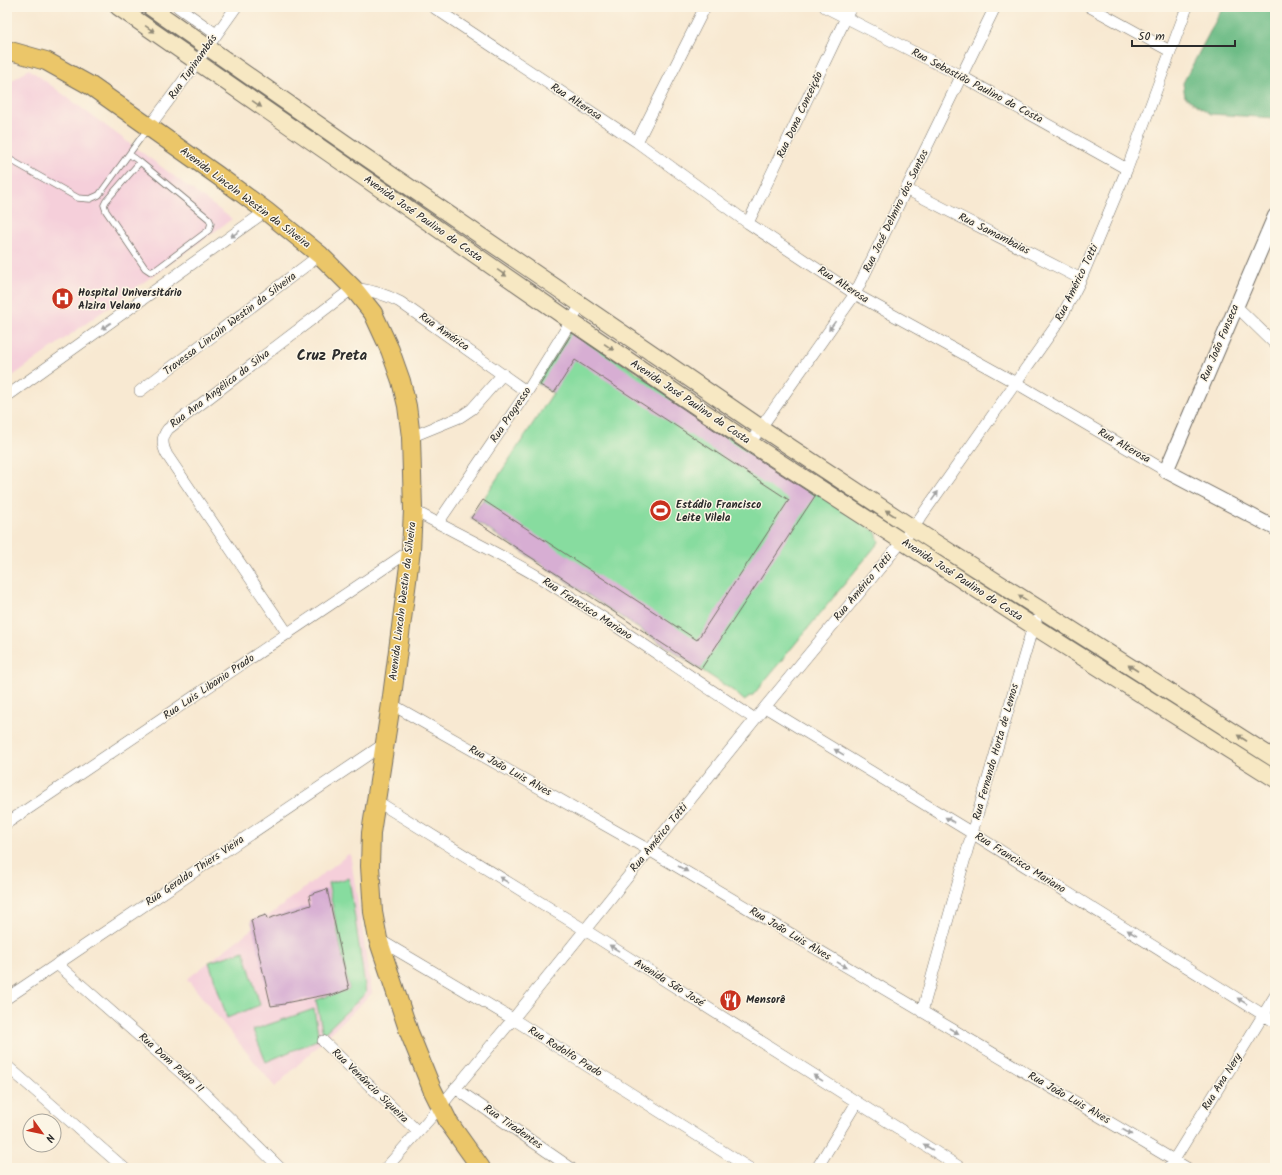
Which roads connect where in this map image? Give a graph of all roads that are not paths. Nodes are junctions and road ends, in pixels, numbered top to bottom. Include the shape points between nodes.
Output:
1 (118, 7) edge
2 (150, 7) edge
3 (178, 7) edge
4 (236, 7) edge
5 (433, 7) edge
6 (705, 7) edge
7 (825, 7) edge
8 (851, 7) edge
9 (995, 7) edge
10 (1090, 7) edge
11 (1187, 7) edge
12 (846, 18) junction
13 (212, 40) junction
14 (7, 50) edge
15 (1170, 51) junction
16 (197, 62) junction
17 (961, 76) junction
18 (149, 127) junction
19 (637, 142) junction
20 (129, 154) junction
21 (7, 158) edge
22 (140, 162) junction
23 (1127, 169) junction
24 (906, 189) junction
25 (266, 211) junction
26 (1275, 216) edge
27 (748, 223) junction
28 (320, 255) junction
29 (1081, 279) junction
30 (353, 288) junction
31 (855, 294) junction
32 (581, 305) junction
33 (1236, 306) junction
34 (572, 322) junction
35 (1275, 344) edge
36 (503, 374) junction
37 (1016, 383) junction
38 (140, 392) dead end
39 (527, 392) junction
40 (7, 396) edge
41 (760, 427) junction
42 (412, 437) junction
43 (750, 443) junction
44 (1166, 471) junction
45 (413, 510) junction
46 (438, 523) junction
47 (913, 528) junction
48 (1275, 528) edge
49 (901, 541) junction
50 (411, 550) junction
51 (1042, 610) junction
52 (1033, 626) junction
53 (288, 634) junction
54 (391, 704) junction
55 (765, 706) junction
56 (755, 719) junction
57 (384, 744) junction
58 (1274, 759) edge
59 (1270, 776) edge
60 (376, 800) junction
61 (7, 823) edge
62 (972, 833) junction
63 (649, 850) junction
64 (585, 930) junction
65 (378, 939) junction
66 (57, 964) junction
67 (1275, 996) edge
68 (7, 998) edge
69 (922, 1012) junction
70 (1264, 1015) junction
71 (513, 1019) junction
72 (1275, 1022) edge
73 (323, 1041) dead end
74 (7, 1066) edge
75 (455, 1088) junction
76 (857, 1102) junction
77 (440, 1106) junction
78 (417, 1131) junction
79 (1171, 1164) edge
80 (124, 1168) edge
81 (280, 1168) edge
82 (386, 1168) edge
83 (481, 1168) edge
84 (571, 1168) edge
85 (749, 1168) edge
86 (817, 1168) edge
87 (961, 1168) edge
88 (1187, 1168) edge

1 -> 16 main road, Avenida José Paulino da Costa
2 - 13 main road, Avenida José Paulino da Costa
3 - 13 street
4 - 13 street, Rua Tupinambás
5 - 19 street, Rua Alterosa
6 - 19 street
7 - 12 street, Rua Sebastião Paulino da Costa
8 - 12 street, Rua Dona Conceição
9 - 17 street, Rua José Delmiro dos Santos
10 - 15 street
11 - 15 street, Rua Américo Totti
12 - 17 street, Rua Sebastião Paulino da Costa
12 - 27 street, Rua Dona Conceição
13 - 16 street, Rua Tupinambás
13 - 32 main road, Avenida José Paulino da Costa via 275,95
14 - 18 main road, Avenida Lincoln Westin da Silveira via 46,60 91,86
15 - 23 street, Rua Américo Totti
16 - 18 street, Rua Tupinambás
16 -> 34 main road, Avenida José Paulino da Costa
17 - 23 street, Rua Sebastião Paulino da Costa
17 - 24 street, Rua José Delmiro dos Santos
18 - 20 lane
18 - 25 main road, Avenida Lincoln Westin da Silveira
19 - 27 street, Rua Alterosa
20 - 21 lane via 99,195 90,199 78,198
20 - 22 lane
22 - 22 lane via 211,223 209,230 151,272 145,268 104,206
23 - 29 street, Rua Américo Totti
24 - 29 street, Rua Samambaias
24 - 31 street, Rua José Delmiro dos Santos
25 - 28 main road, Avenida Lincoln Westin da Silveira
25 -> 40 street
26 - 33 street, Rua João Fonseca
27 - 31 street, Rua Alterosa
28 - 30 main road, Avenida Lincoln Westin da Silveira
28 - 38 street, Travessa Lincoln Westin da Silveira
29 - 37 street, Rua Américo Totti via 1060,320
30 - 36 street, Rua América via 384,294 400,302
30 - 42 main road, Avenida Lincoln Westin da Silveira via 373,313 394,360 407,406
30 - 53 street, Rua Ana Angélica da Silva via 177,421 164,434 162,441 167,455
31 - 37 street, Rua Alterosa
31 -> 41 street, Rua José Delmiro dos Santos
32 - 34 street, Rua Progresso
32 - 41 main road, Avenida José Paulino da Costa
33 - 35 street
33 - 44 street, Rua João Fonseca
34 - 39 street, Rua Progresso
34 -> 43 main road, Avenida José Paulino da Costa
36 - 39 street, Rua América
36 - 42 street via 472,409 460,417
37 - 44 street, Rua Alterosa
47 -> 37 street, Rua Américo Totti
39 - 46 street, Rua Progresso
41 - 43 street, Rua José Delmiro dos Santos
47 -> 41 main road, Avenida José Paulino da Costa
42 - 45 main road, Avenida Lincoln Westin da Silveira
43 - 49 main road, Avenida José Paulino da Costa
44 - 48 street, Rua Alterosa
45 - 46 street, Rua Francisco Mariano
45 - 50 main road, Avenida Lincoln Westin da Silveira
46 - 56 street, Rua Francisco Mariano via 536,575
47 - 49 street, Rua Américo Totti
51 -> 47 main road, Avenida José Paulino da Costa
49 - 52 main road, Avenida José Paulino da Costa
49 - 55 street, Rua Américo Totti
50 - 53 street, Rua Luis Libanio Prado
50 - 54 main road, Avenida Lincoln Westin da Silveira
51 - 52 street, Rua Fernando Horta de Lemos
58 -> 51 main road, Avenida José Paulino da Costa
52 - 59 main road, Avenida José Paulino da Costa
52 - 62 street, Rua Fernando Horta de Lemos
53 - 61 street, Rua Luis Libanio Prado
54 - 57 main road, Avenida Lincoln Westin da Silveira
54 - 63 street, Rua João Luis Alves
55 - 56 street, Rua Américo Totti
62 -> 55 street, Rua Francisco Mariano
56 - 63 street, Rua Américo Totti
57 - 60 main road, Avenida Lincoln Westin da Silveira
57 - 66 street, Rua Geraldo Thiers Vieira
58 - 59 main road
64 -> 60 street, Avenida São José
60 - 65 main road, Avenida Lincoln Westin da Silveira via 370,866 373,912
62 - 69 street, Rua Fernando Horta de Lemos
70 -> 62 street, Rua Francisco Mariano
63 - 64 street, Rua Américo Totti
63 -> 69 street, Rua João Luis Alves
64 - 71 street, Rua Américo Totti
76 -> 64 street, Avenida São José
65 - 71 street, Rua Rodolfo Prado
65 - 77 main road, Avenida Lincoln Westin da Silveira via 409,1032
66 - 68 street, Rua Geraldo Thiers Vieira
66 - 81 street, Rua Dom Pedro II via 204,1093
67 - 70 street, Rua Ana Nery
69 -> 79 street, Rua João Luis Alves
70 - 72 street, Rua Francisco Mariano
70 - 79 street, Rua Ana Nery
71 - 75 street, Rua Américo Totti
71 - 85 street, Rua Rodolfo Prado
73 - 78 street, Rua Venâncio Siqueira
74 - 80 street
75 - 77 street, Rua Américo Totti
75 - 84 street, Rua Tiradentes
76 - 86 street
87 -> 76 street, Avenida São José
77 - 78 street, Rua Américo Totti
77 - 83 main road, Avenida Lincoln Westin da Silveira
78 - 82 street
79 - 88 street, Rua João Luis Alves

